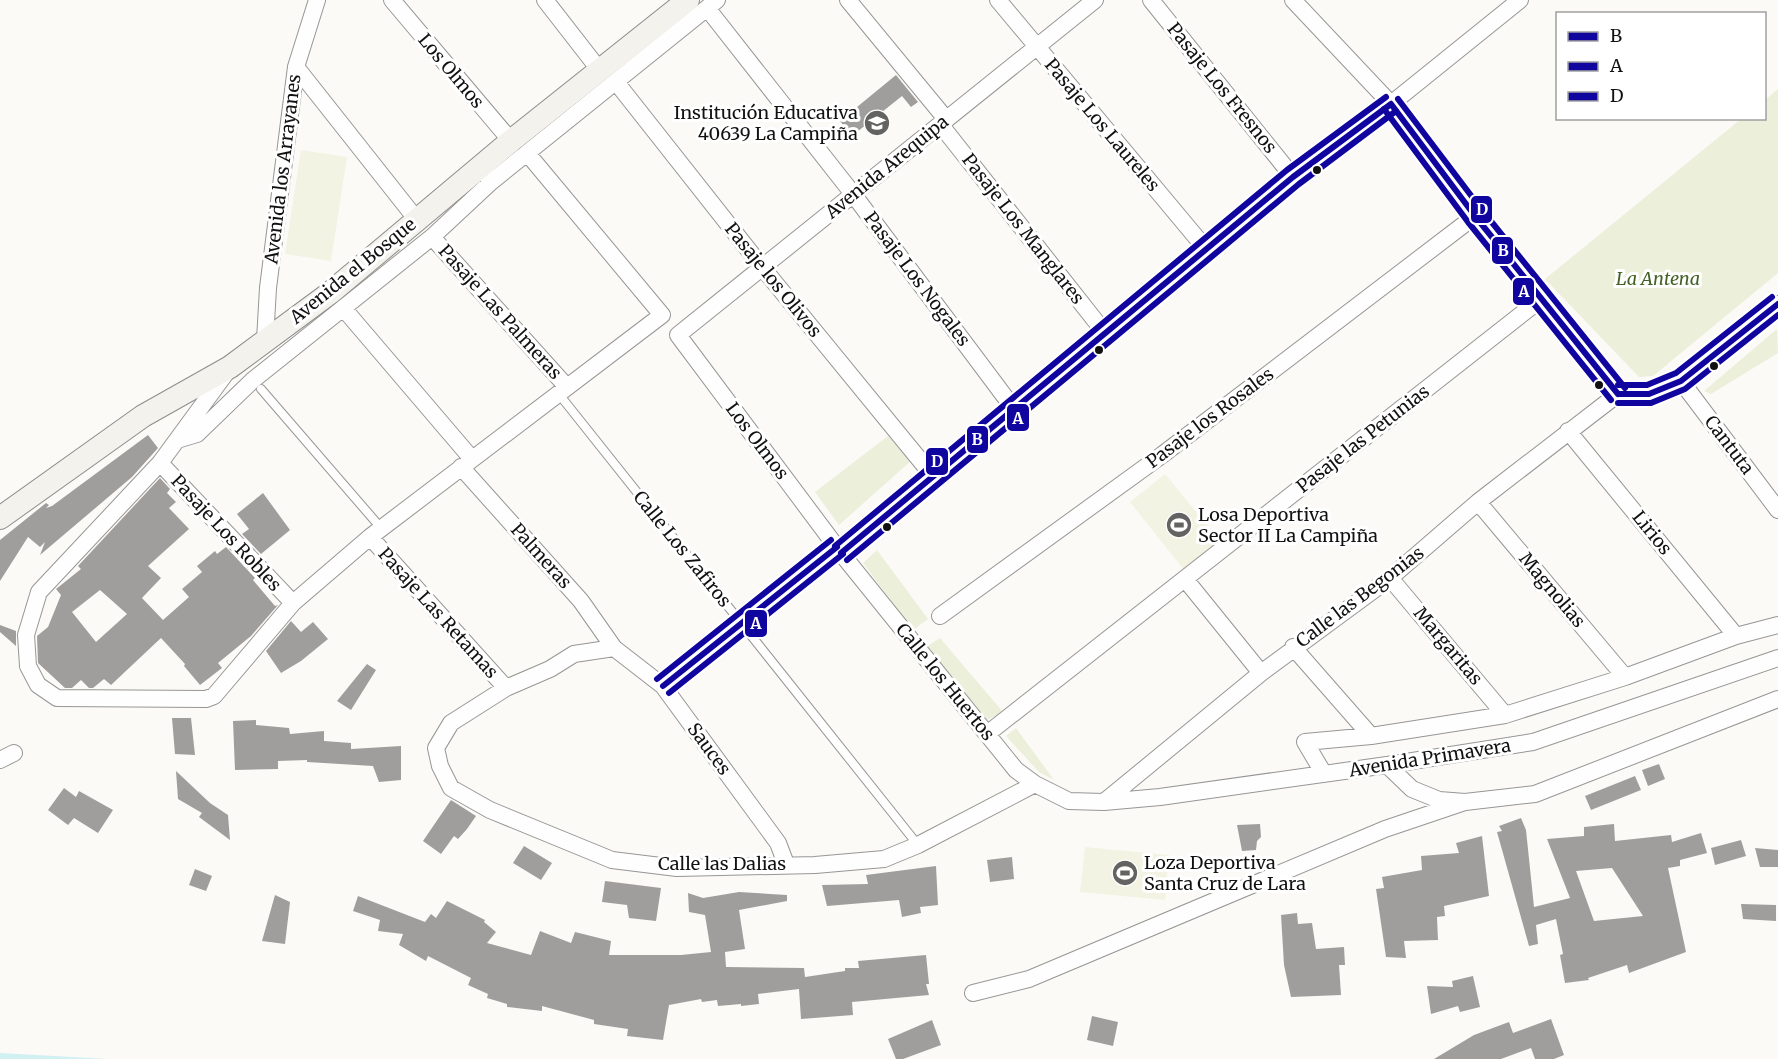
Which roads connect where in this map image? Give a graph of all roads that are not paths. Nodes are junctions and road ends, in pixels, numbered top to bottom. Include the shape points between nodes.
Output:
1 (317, 0) edge
2 (392, 0) edge
3 (545, 0) edge
4 (848, 0) edge
5 (998, 0) edge
6 (1095, 0) edge
7 (1151, 0) edge
8 (1293, 0) edge
9 (1520, 0) edge
10 (704, 3) edge
11 (1036, 47) junction
12 (296, 67) junction
13 (608, 77) junction
14 (1392, 104) junction
15 (943, 122) junction
16 (519, 147) junction
17 (485, 175) junction
18 (1293, 177) junction
19 (853, 194) junction
20 (1475, 216) junction
21 (417, 220) junction
22 (432, 237) junction
23 (1206, 249) junction
24 (762, 267) junction
25 (1541, 299) junction
26 (344, 309) junction
27 (1775, 311) edge
28 (1106, 333) junction
29 (678, 335) joint
30 (265, 340) junction
31 (230, 367) junction
32 (1681, 381) junction
33 (261, 389) dead end
34 (563, 390) junction
35 (1617, 394) junction
36 (1014, 409) junction
37 (1568, 430) junction
38 (177, 440) junction
39 (160, 463) junction
40 (467, 463) junction
41 (933, 476) junction
42 (1479, 502) junction
43 (1778, 510) edge
44 (0, 518) edge
45 (375, 532) junction
46 (839, 550) junction
47 (1390, 578) junction
48 (1185, 579) junction
49 (293, 603) junction
50 (940, 616) dead end
51 (742, 624) junction
52 (1778, 625) edge
53 (1736, 636) junction
54 (614, 648) junction
55 (1293, 648) junction
56 (1778, 658) edge
57 (1260, 673) junction
58 (1625, 677) junction
59 (663, 686) junction
60 (506, 688) junction
61 (1778, 699) edge
62 (1505, 715) junction
63 (987, 734) junction
64 (1371, 736) junction
65 (1387, 765) junction
66 (1324, 774) junction
67 (1035, 784) junction
68 (1069, 801) joint
69 (1104, 802) junction
70 (1465, 802) junction
71 (918, 845) junction
72 (786, 864) junction
73 (973, 993) dead end

1 - 12 street, Avenida los Arrayanes
2 - 16 street, Los Olmos
3 - 13 street, Pasaje los Olivos
4 - 15 street, Pasaje Los Manglares
5 - 11 street, Pasaje Los Laureles
6 - 11 street, Avenida Arequipa
7 - 18 street, Pasaje Los Fresnos
8 - 14 street
9 - 14 street
10 - 13 street, Avenida el Bosque
10 - 19 street, Pasaje Los Nogales
11 - 15 street, Avenida Arequipa
11 - 23 street, Pasaje Los Laureles
12 - 21 street
12 - 30 street, Avenida los Arrayanes
13 - 16 street, Avenida el Bosque
13 - 24 street, Pasaje los Olivos
14 - 18 street
14 - 20 street
15 - 19 street, Avenida Arequipa
15 - 28 street, Pasaje Los Manglares
16 - 17 street, Avenida el Bosque
16 - 34 street, Los Olmos via 662,315
17 - 21 street, Avenida el Bosque
17 - 22 street
18 - 23 street
19 - 24 street, Avenida Arequipa
19 - 36 street, Pasaje Los Nogales
20 - 25 street
20 - 50 street, Pasaje los Rosales via 1162,455
21 - 30 street, Avenida el Bosque via 330,293
22 - 26 street
22 - 34 street, Pasaje Las Palmeras
23 - 28 street
24 - 29 street, Avenida Arequipa
24 - 41 street, Pasaje los Olivos
25 - 35 street
25 - 48 street, Pasaje las Petunias
26 - 38 street via 253,380 197,434
26 - 40 street, Palmeras
27 - 32 street
28 - 36 street
29 - 46 street, Los Olmos
30 - 31 street, Avenida el Bosque
31 - 38 street
31 - 44 street, Avenida el Bosque via 143,416
32 - 35 street via 1648,394
32 - 43 street, Cantuta
33 - 45 lane
34 - 40 street
34 - 51 lane, Calle Los Zafiros
35 - 37 street, Calle las Begonias
36 - 41 street
37 - 42 street, Calle las Begonias
37 - 53 street, Lirios
38 - 39 street
39 - 49 street, Pasaje Los Robles
39 - 49 street via 39,592 25,639 28,666 38,685 57,698 206,699 214,696
40 - 45 street
40 - 54 street, Palmeras via 581,601
41 - 46 street
42 - 47 street, Calle las Begonias
42 - 58 street, Magnolias
45 - 49 street
45 - 60 street, Pasaje Las Retamas
46 - 51 street
46 - 63 street, Calle los Huertos
47 - 55 street, Calle las Begonias
47 - 62 street, Margaritas
48 - 57 street
48 - 63 street, Pasaje las Petunias
51 - 59 street
51 - 71 lane, Calle Los Zafiros
52 - 53 street
53 - 58 street
54 - 59 street, Sauces
54 - 60 street via 574,654
55 - 57 street, Calle las Begonias
55 - 64 street
56 - 65 street, Avenida Primavera via 1533,742
57 - 69 street, Calle las Begonias
58 - 62 street
59 - 72 street, Sauces via 778,843
60 - 72 street, Calle las Dalias via 451,723 436,747 451,788 490,810 612,860 677,868
61 - 70 street via 1535,794
62 - 64 street
63 - 67 street, Calle los Huertos via 1016,770
64 - 66 street via 1305,742
65 - 66 street, Avenida Primavera
65 - 70 street via 1412,789 1439,800
66 - 69 street, Avenida Primavera
67 - 68 street, Calle los Huertos
67 - 71 street, Calle las Dalias
68 - 69 street, Avenida Primavera
70 - 73 street via 1385,830 1029,979
71 - 72 street, Calle las Dalias via 884,860

